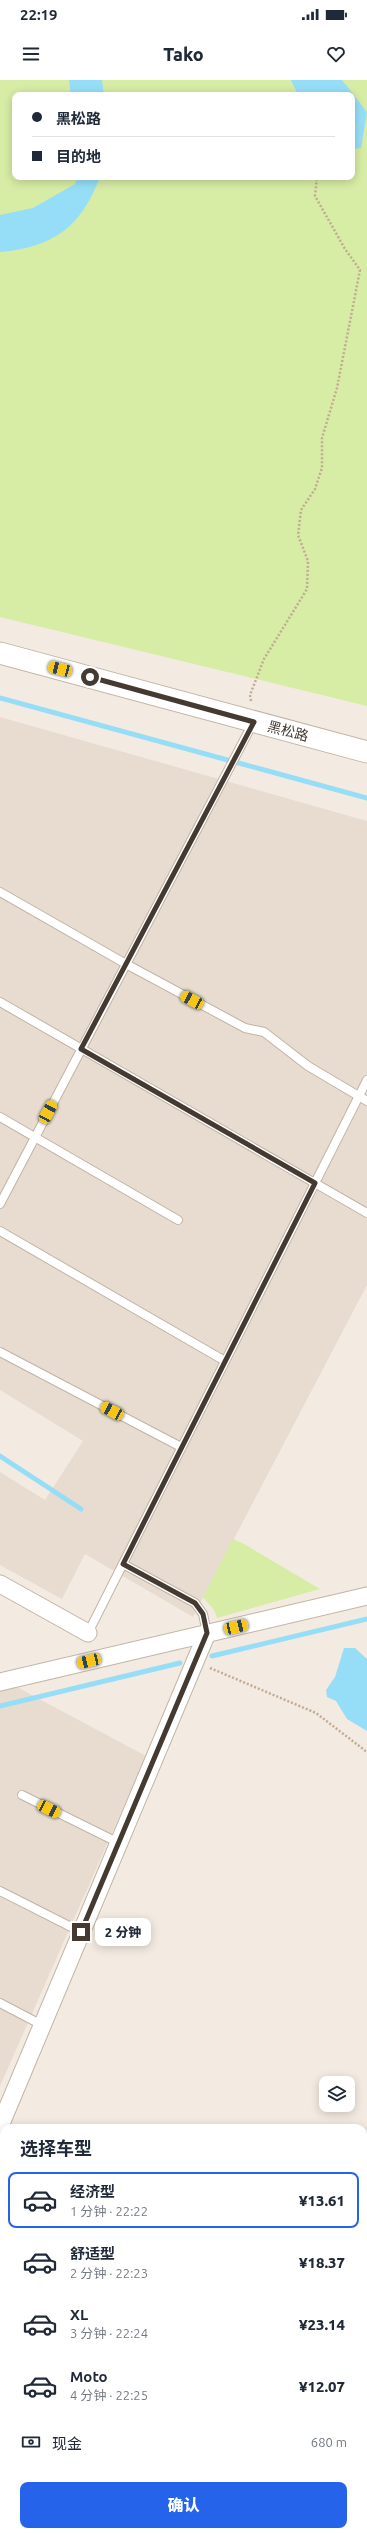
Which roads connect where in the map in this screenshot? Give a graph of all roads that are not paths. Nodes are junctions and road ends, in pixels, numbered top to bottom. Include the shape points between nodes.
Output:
1 (0, 653) edge
2 (254, 722) junction
3 (367, 752) edge
4 (0, 892) edge
5 (126, 964) junction
6 (0, 1002) edge
7 (81, 1049) junction
8 (367, 1080) edge
9 (359, 1096) junction
10 (367, 1101) edge
11 (0, 1117) edge
12 (35, 1137) junction
13 (315, 1183) junction
14 (0, 1204) edge
15 (367, 1213) edge
16 (178, 1220) dead end
17 (0, 1231) edge
18 (0, 1352) edge
19 (225, 1361) junction
20 (182, 1447) junction
21 (123, 1564) junction
22 (0, 1584) edge
23 (367, 1596) edge
24 (88, 1632) joint
25 (207, 1633) junction
26 (0, 1682) edge
27 (22, 1795) dead end
28 (119, 1843) junction
29 (0, 1891) edge
30 (81, 1932) junction
31 (0, 2003) edge
32 (42, 2026) junction
33 (1, 2124) edge

1 - 2 street, 黑松路
2 - 3 street, 黑松路
2 - 5 lane
4 - 5 lane
5 - 7 lane
5 - 9 lane via 245,1028 264,1032 308,1066
6 - 7 lane
7 - 12 lane
7 - 13 lane
8 - 9 lane
9 - 10 lane
9 - 13 lane
11 - 12 lane
12 - 14 lane
12 - 16 lane
13 - 15 lane
13 - 19 lane
17 - 19 lane
18 - 20 lane
19 - 20 lane
20 - 21 lane
21 - 24 lane
21 - 25 lane via 195,1603 203,1614
22 - 24 street
23 - 25 street
25 - 26 street
25 - 28 street
27 - 28 lane
28 - 30 street
29 - 30 lane
30 - 32 street
31 - 32 lane
32 - 33 street

